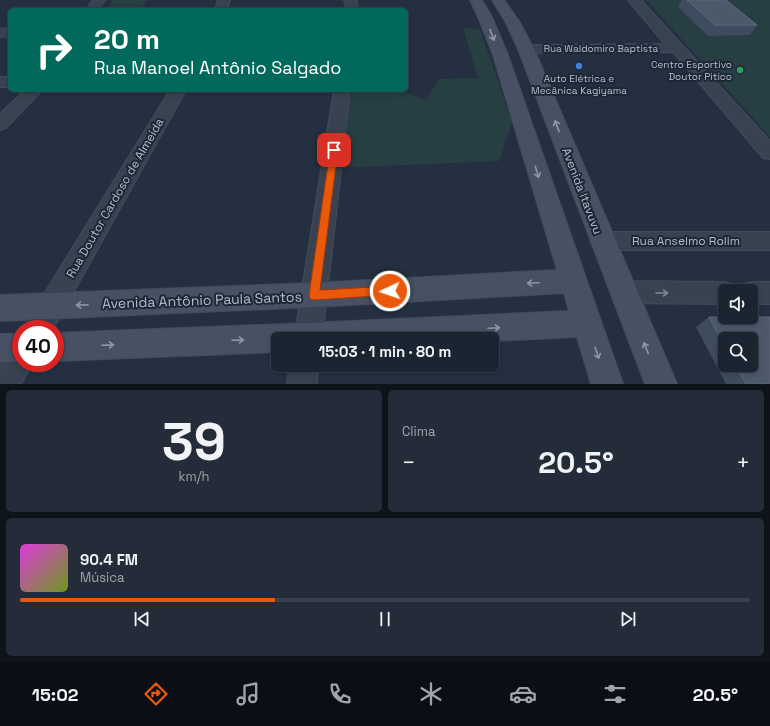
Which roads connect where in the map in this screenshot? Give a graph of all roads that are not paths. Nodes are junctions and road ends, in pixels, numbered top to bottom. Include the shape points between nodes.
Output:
1 (476, 0) edge
2 (498, 0) edge
3 (634, 0) edge
4 (526, 48) junction
5 (676, 48) junction
6 (32, 92) edge
7 (177, 92) edge
8 (342, 92) edge
9 (0, 124) edge
10 (770, 153) edge
11 (602, 241) junction
12 (770, 242) edge
13 (572, 281) junction
14 (623, 292) junction
15 (718, 293) edge
16 (758, 293) edge
17 (770, 293) edge
18 (314, 295) junction
19 (52, 306) junction
20 (0, 308) edge
21 (43, 320) edge
22 (587, 323) junction
23 (309, 332) edge
24 (420, 332) edge
25 (271, 339) edge
26 (64, 347) edge
27 (0, 348) edge
28 (12, 348) edge
29 (12, 371) edge
30 (303, 372) edge
31 (4, 384) edge
32 (302, 384) edge
33 (607, 384) edge
34 (660, 384) edge

1 -> 13 main road via 485,16 504,66
2 - 4 main road, Avenida Itavuvu
3 - 5 street
4 - 5 street, Rua Waldomiro Baptista
11 -> 4 main road, Avenida Itavuvu
5 - 10 street
6 - 9 street
7 - 19 street, Rua Doutor Cardoso de Almeida
8 - 18 street
11 - 12 street, Rua Anselmo Rolim
11 - 14 main road, Avenida Itavuvu
13 -> 18 main road, Avenida Antônio Paula Santos
13 - 22 main road
14 -> 15 street
34 -> 14 main road, Avenida Itavuvu
16 - 17 street
18 -> 19 main road, Avenida Antônio Paula Santos
18 - 23 street
19 - 20 main road, Avenida Antônio Paula Santos
19 - 21 street, Rua Doutor Cardoso de Almeida
24 -> 22 main road
22 -> 33 main road
26 -> 25 main road
27 - 28 main road
29 - 31 street
30 - 32 street

